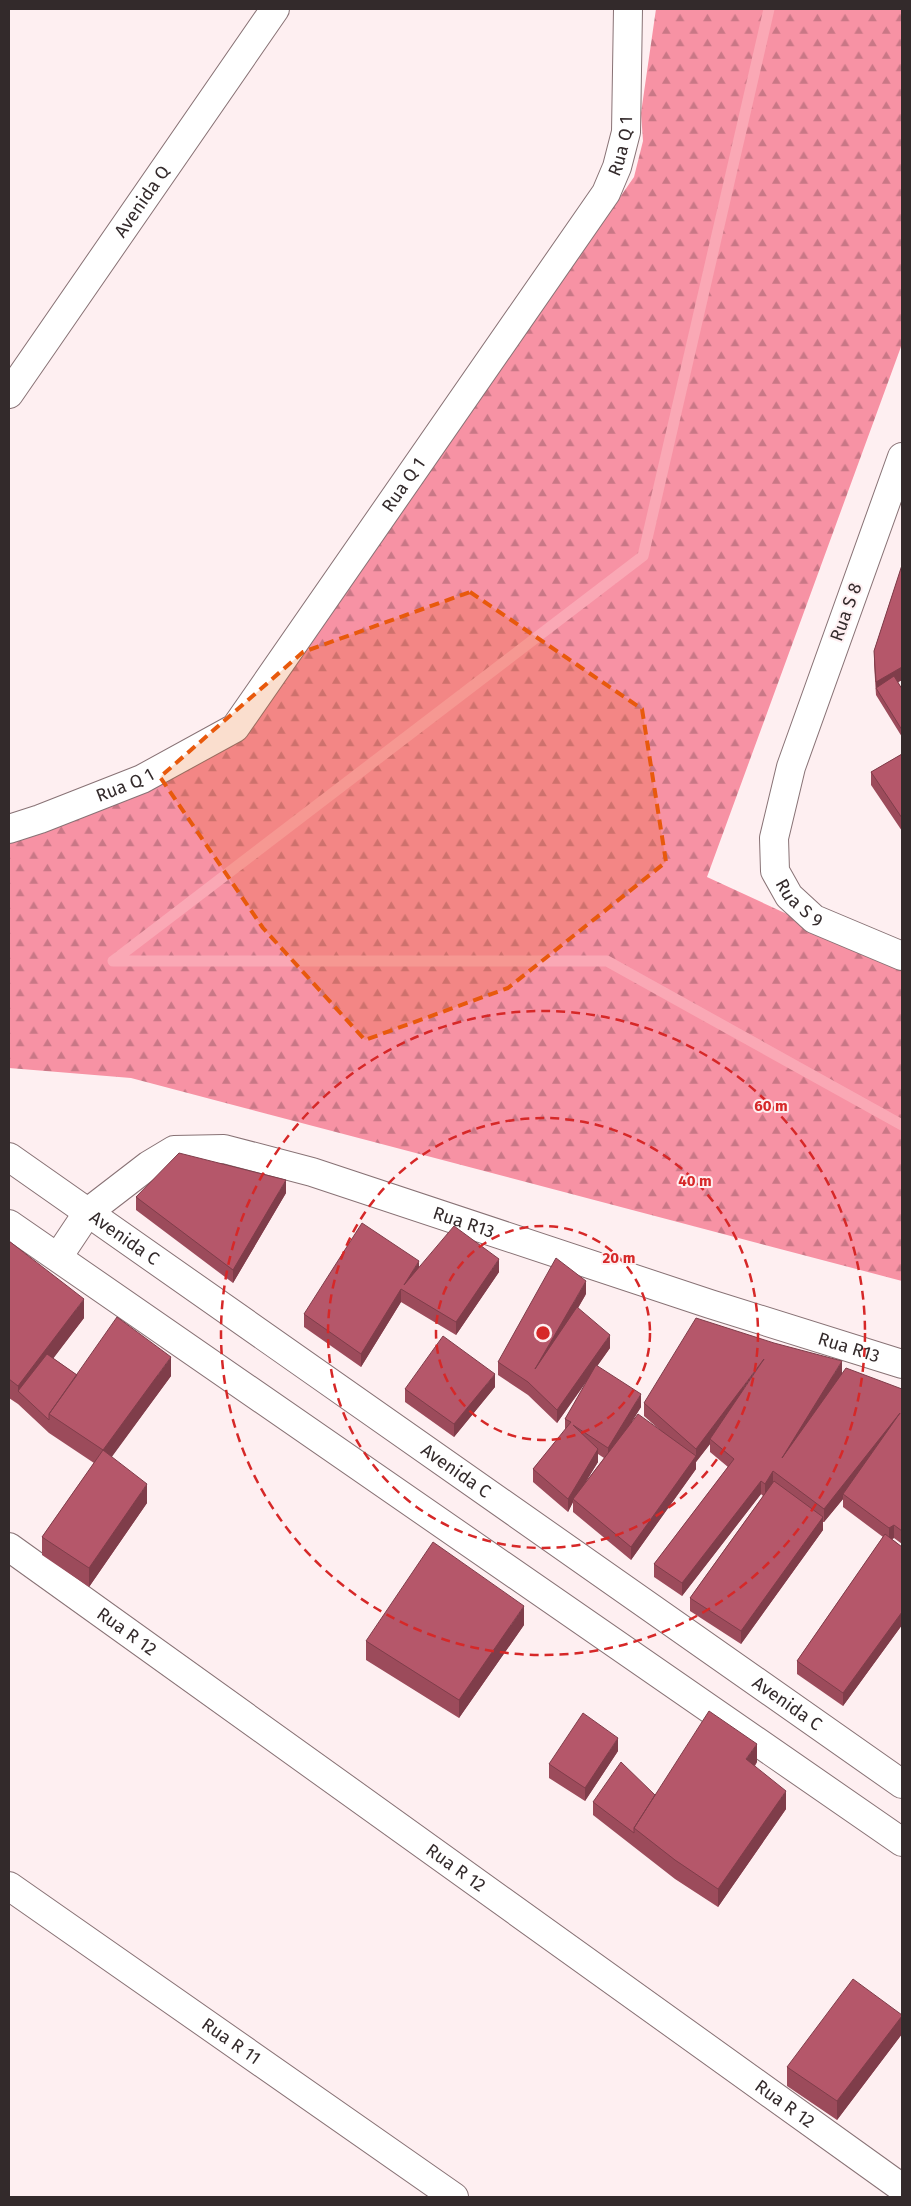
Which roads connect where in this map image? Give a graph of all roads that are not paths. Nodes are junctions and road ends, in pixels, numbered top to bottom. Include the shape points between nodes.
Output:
1 (276, 9) edge
2 (628, 9) edge
3 (9, 394) edge
4 (900, 475) edge
5 (791, 767) joint
6 (9, 829) edge
7 (902, 956) edge
8 (9, 1157) edge
9 (88, 1212) junction
10 (9, 1224) edge
11 (58, 1258) junction
12 (902, 1364) edge
13 (9, 1547) edge
14 (902, 1784) edge
15 (902, 1842) edge
16 (9, 1886) edge
17 (902, 2188) edge
18 (454, 2197) edge

1 - 3 street, Avenida Q
2 - 6 street, Rua Q 1 via 626,132 606,193 235,728 142,779
4 - 5 street, Rua S 8
5 - 7 street, Rua S 9 via 774,838 774,871 789,896 814,919
8 - 9 street, Avenida C
9 - 11 street, Rua R13
9 - 12 street, Rua R13 via 174,1150 224,1149 312,1172
9 - 14 street, Avenida C
10 - 11 street
11 - 15 street
13 - 17 street, Rua R 12
16 - 18 street, Rua R 11

